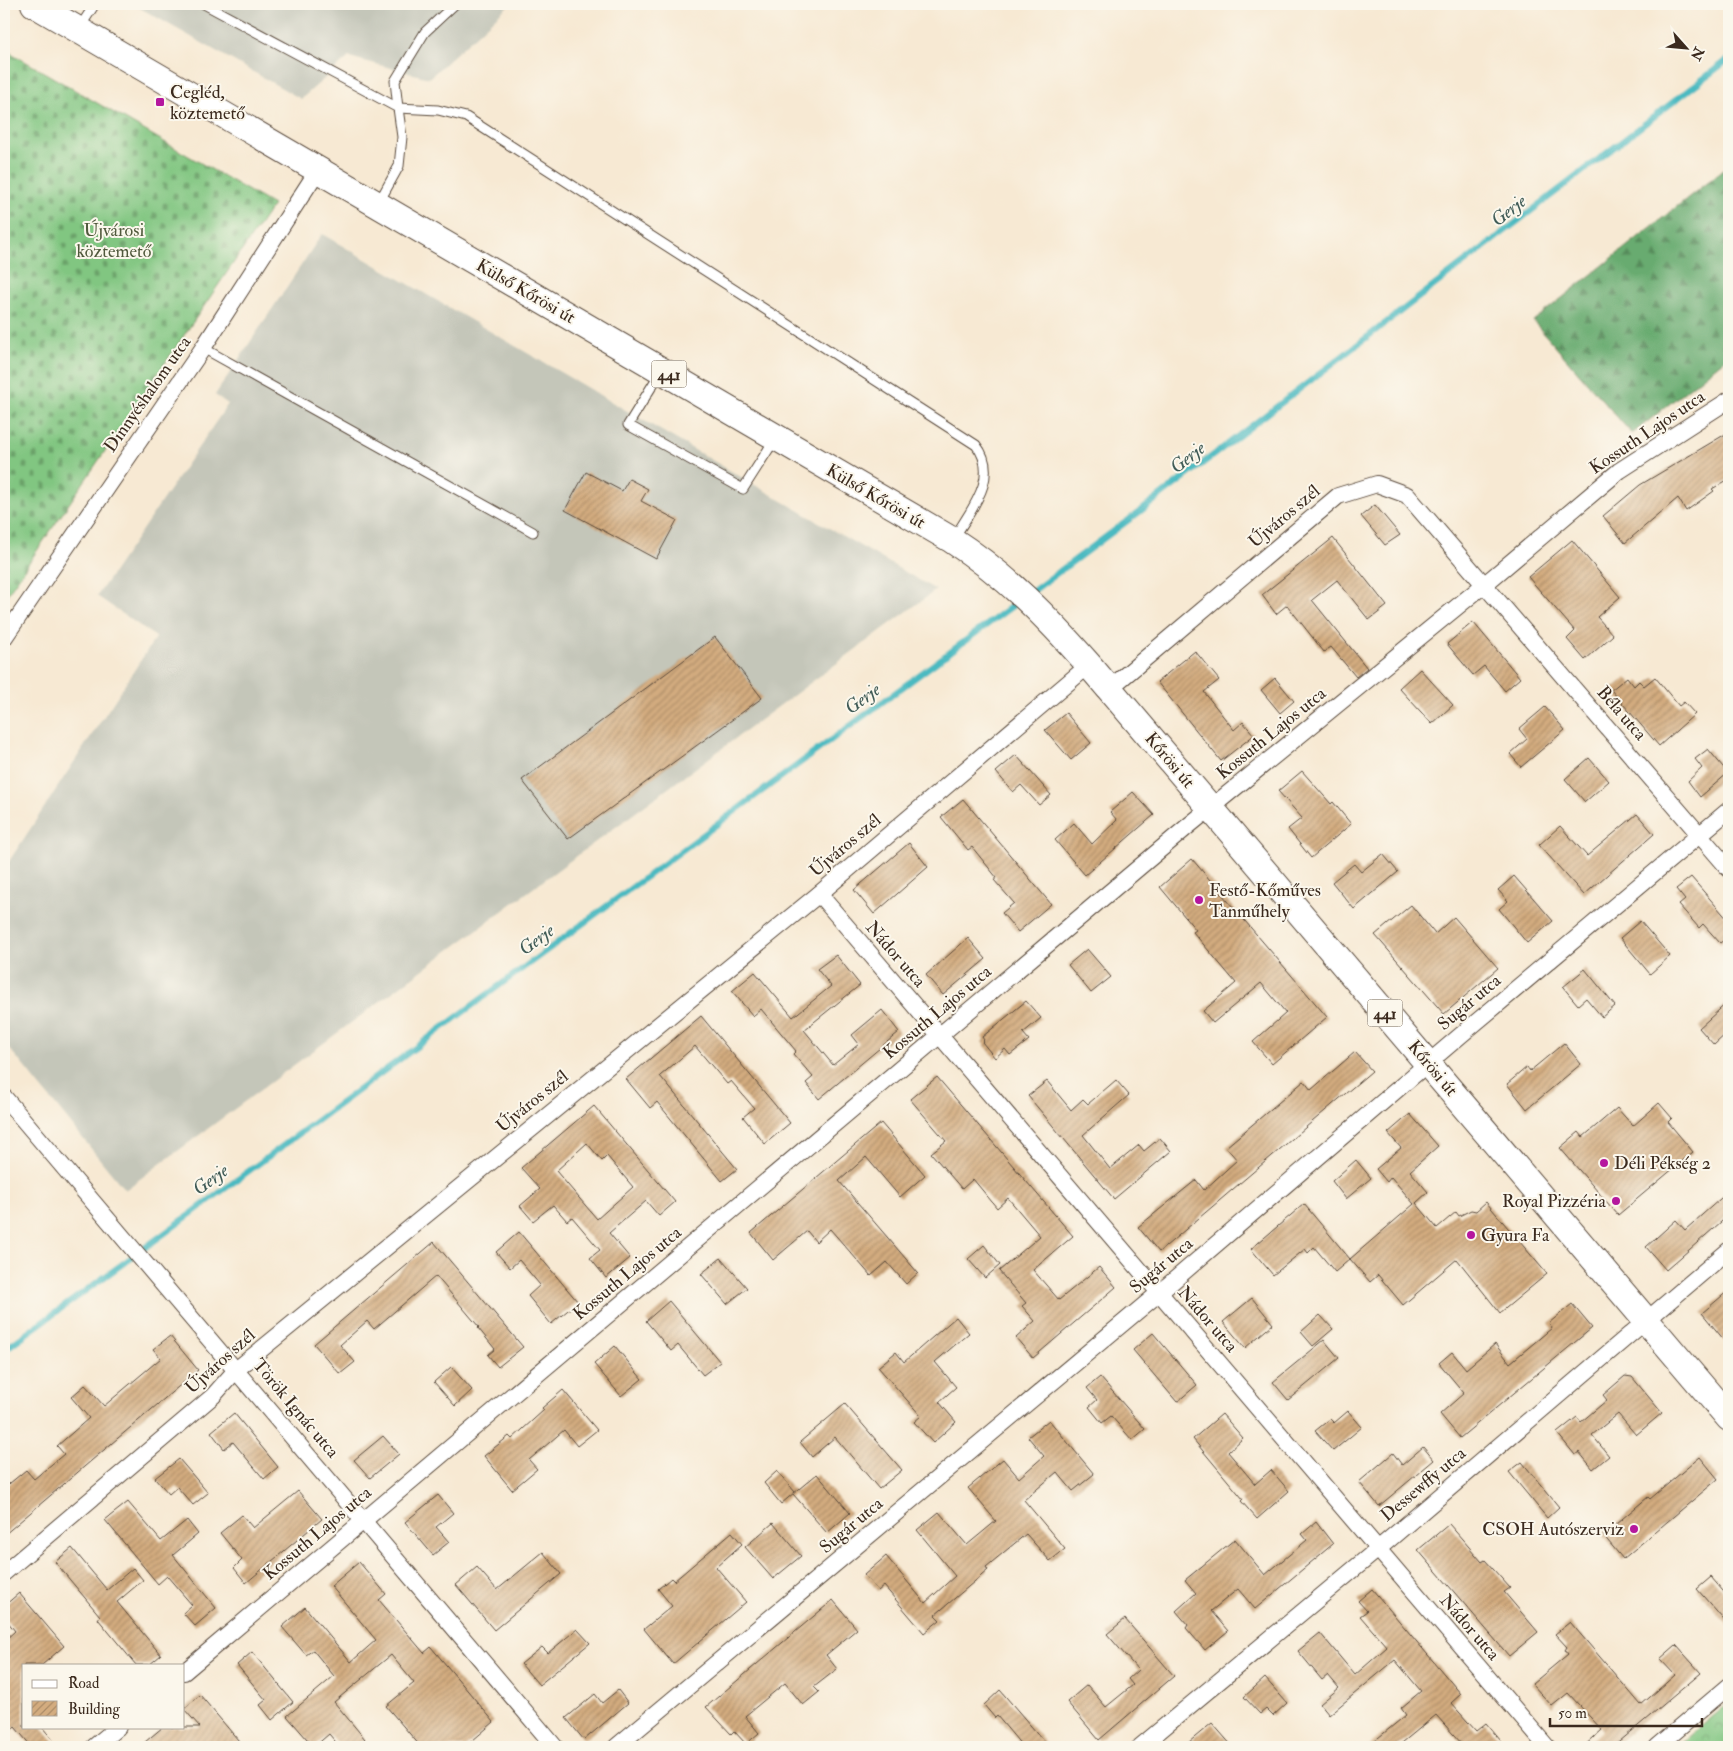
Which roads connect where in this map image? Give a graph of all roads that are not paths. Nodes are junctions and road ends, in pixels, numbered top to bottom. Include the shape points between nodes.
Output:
1 (34, 4) edge
2 (95, 4) edge
3 (204, 4) edge
4 (455, 4) edge
5 (78, 30) junction
6 (398, 108) junction
7 (318, 170) junction
8 (378, 205) junction
9 (203, 348) junction
10 (662, 370) junction
11 (1729, 400) edge
12 (776, 438) junction
13 (533, 532) dead end
14 (952, 540) junction
15 (1485, 584) junction
16 (1014, 586) joint
17 (4, 638) edge
18 (1089, 665) junction
19 (1109, 688) junction
20 (1210, 808) junction
21 (1729, 810) edge
22 (1700, 835) junction
23 (1729, 869) edge
24 (819, 894) junction
25 (941, 1036) junction
26 (1428, 1063) junction
27 (4, 1097) edge
28 (1729, 1250) edge
29 (1159, 1293) junction
30 (1646, 1320) junction
31 (236, 1370) junction
32 (1729, 1418) edge
33 (364, 1520) junction
34 (1378, 1549) junction
35 (4, 1573) edge
36 (185, 1671) edge
37 (1729, 1686) edge
38 (117, 1728) edge
39 (94, 1747) edge
40 (555, 1747) edge
41 (616, 1747) edge
42 (1140, 1747) edge
43 (1547, 1747) edge
44 (1657, 1747) edge

1 - 5 main road, Külső Kőrösi út / 441
2 - 5 lane
3 - 6 lane
4 - 6 lane via 425,32 395,81
5 - 7 main road, Külső Kőrösi út / 441
6 - 8 lane via 402,137 399,166
6 - 14 lane via 438,110 466,117 976,445 983,453 986,475 980,496
7 - 8 main road, Külső Kőrösi út / 441
7 - 9 street, Dinnyéshalom utca
8 - 10 main road, Külső Kőrösi út / 441
9 - 13 lane
9 - 17 street, Dinnyéshalom utca
10 - 12 main road, Külső Kőrösi út / 441
10 - 12 lane via 628,425 743,489
11 - 15 street, Kossuth Lajos utca via 1619,471
12 - 14 main road, Külső Kőrösi út / 441
14 - 16 main road, Külső Kőrösi út / 441
15 - 19 street, Újváros szél via 1407,495 1377,484 1338,496
15 - 20 street, Kossuth Lajos utca
15 - 22 street, Béla utca
16 - 18 main road, Kőrösi út / 441
18 - 19 main road, Kőrösi út / 441
18 - 24 street, Újváros szél
19 - 20 main road, Kőrösi út / 441
20 - 25 street, Kossuth Lajos utca
20 - 26 main road, Kőrösi út / 441
21 - 22 street, Sugár utca
22 - 23 street, Béla utca
22 - 26 street, Sugár utca
24 - 25 street, Nádor utca
24 - 31 street, Újváros szél
25 - 29 street, Nádor utca
25 - 33 street, Kossuth Lajos utca
26 - 29 street, Sugár utca
26 - 30 main road, Kőrösi út / 441
27 - 31 street, Török Ignác utca
28 - 30 street, Dessewffy utca
29 - 34 street, Nádor utca
29 - 41 street, Sugár utca
30 - 32 main road, Kőrösi út / 441
30 - 34 street, Dessewffy utca
31 - 33 street, Török Ignác utca
31 - 35 street, Újváros szél via 213,1396
33 - 36 street, Kossuth Lajos utca
33 - 40 street, Török Ignác utca
34 - 42 street, Dessewffy utca
34 - 43 street, Nádor utca
37 - 44 street
38 - 39 street

